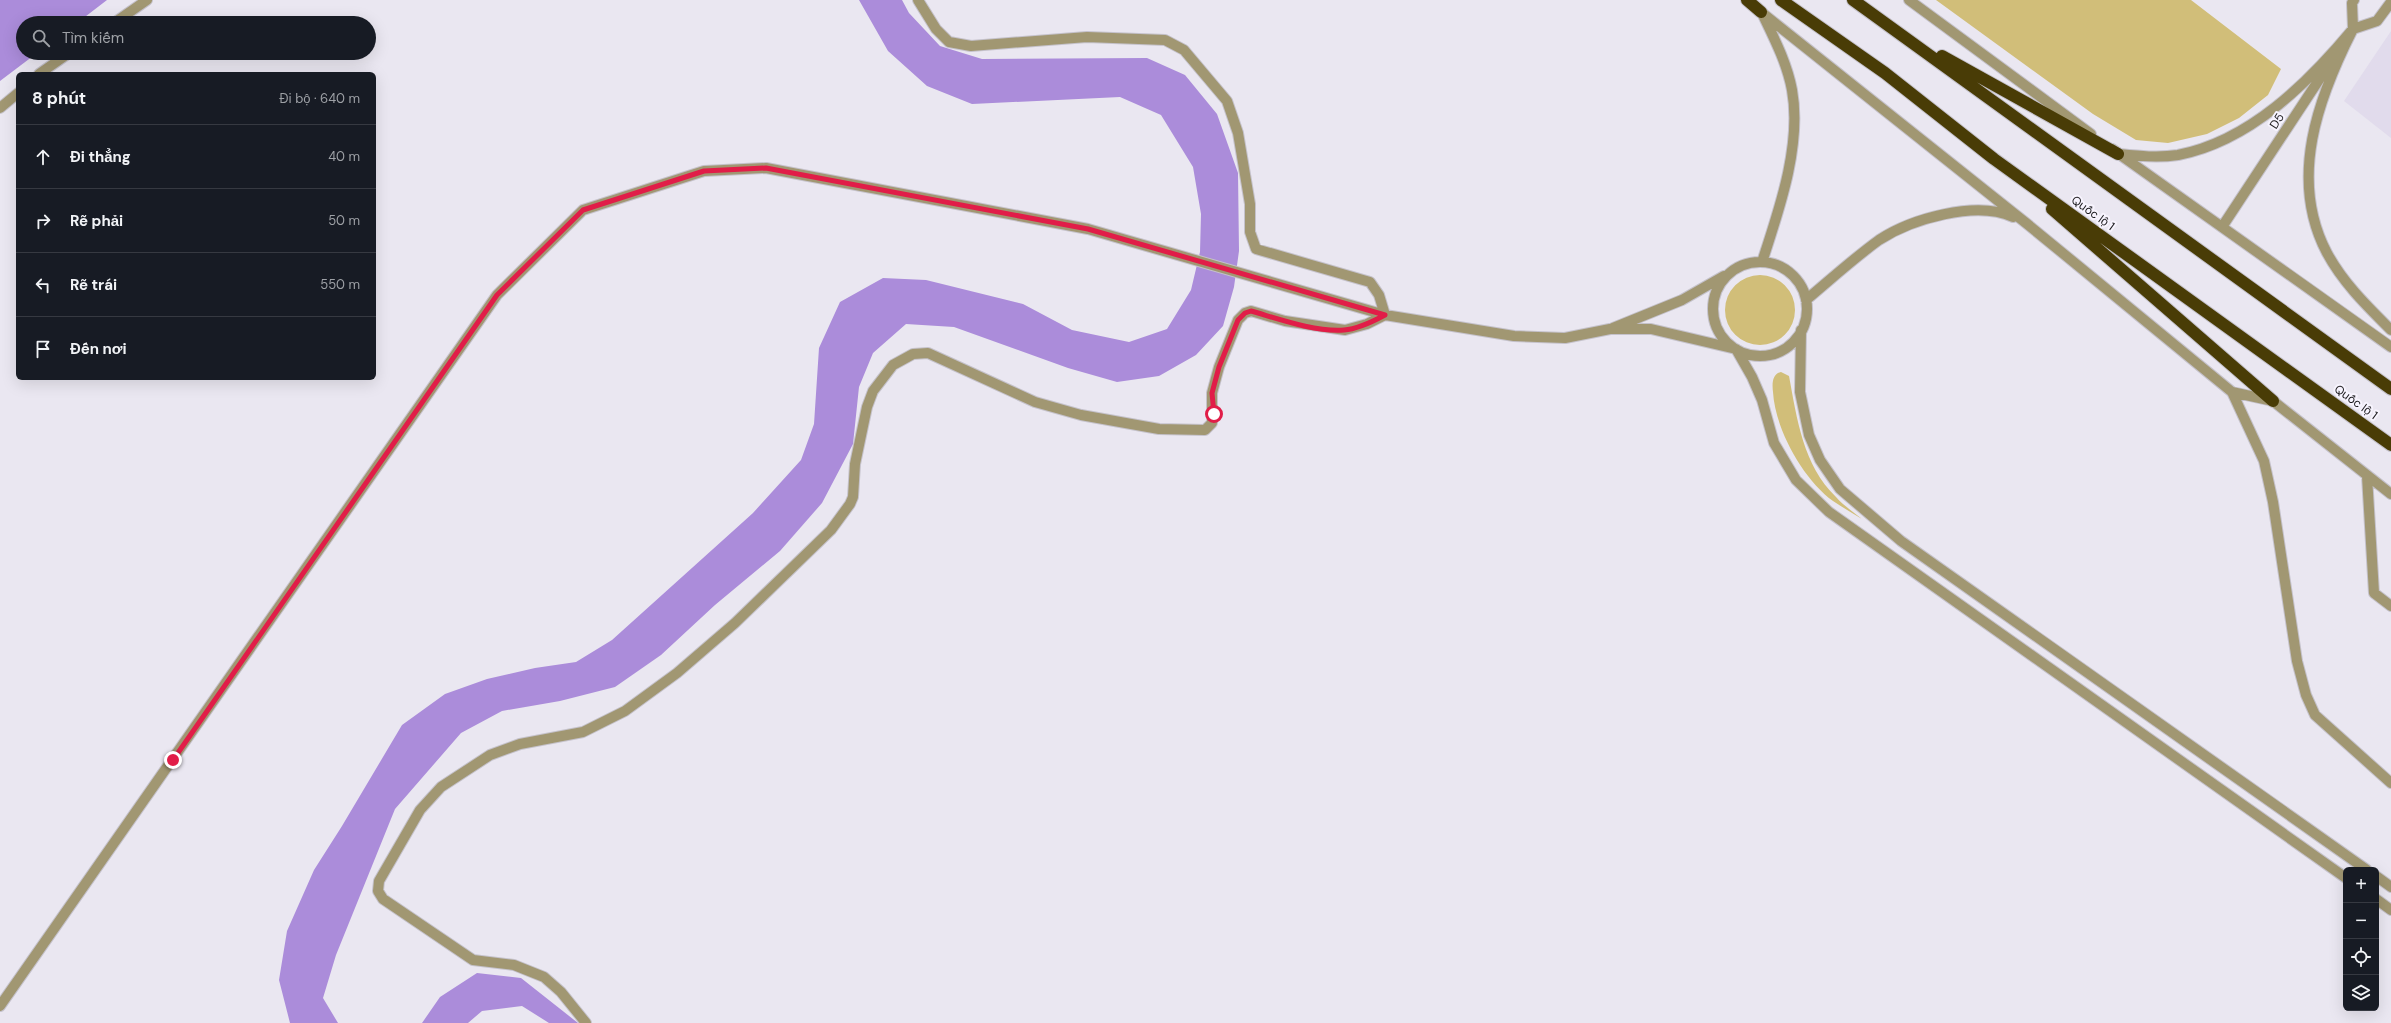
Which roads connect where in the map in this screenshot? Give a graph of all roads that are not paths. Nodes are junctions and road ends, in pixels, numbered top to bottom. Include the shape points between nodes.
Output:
1 (146, 0) edge
2 (918, 0) edge
3 (1746, 0) edge
4 (1781, 0) edge
5 (1853, 0) edge
6 (1909, 0) edge
7 (2353, 1) edge
8 (2391, 2) edge
9 (1761, 12) junction
10 (124, 16) edge
11 (1894, 29) junction
12 (2353, 29) junction
13 (59, 60) edge
14 (43, 72) edge
15 (16, 95) edge
16 (0, 108) edge
17 (2118, 154) junction
18 (1994, 158) junction
19 (2026, 223) junction
20 (2222, 227) junction
21 (1762, 262) junction
22 (1732, 270) junction
23 (1806, 300) junction
24 (1385, 315) junction
25 (1610, 329) junction
26 (1801, 330) junction
27 (2391, 330) edge
28 (2391, 347) edge
29 (1736, 349) junction
30 (2391, 389) edge
31 (2232, 392) junction
32 (2273, 401) junction
33 (2391, 445) edge
34 (2367, 476) junction
35 (2391, 494) edge
36 (2391, 606) edge
37 (2391, 783) edge
38 (2363, 867) edge
39 (2343, 876) edge
40 (2379, 878) edge
41 (2391, 887) edge
42 (2379, 901) edge
43 (2391, 910) edge
44 (0, 1006) edge
45 (586, 1023) edge

1 - 10 street
2 - 24 street via 936,29 949,42 1016,44 1087,37 1165,40 1184,50 1227,101 1238,133 1250,204 1250,232 1256,249 1370,282 1379,295
3 - 9 highway
4 - 18 highway, Quốc lộ 1 via 1885,73
5 - 11 highway
6 - 17 street
7 - 12 street
8 - 12 street via 2377,21
9 - 19 street
9 - 21 street via 1781,54 1792,90 1794,131 1782,201
11 - 17 highway
11 - 30 highway
12 - 17 street via 2324,64 2291,95 2247,127 2210,146 2177,155 2159,157
12 - 20 street, D5
12 - 27 street via 2332,69 2314,124 2307,171 2314,219 2328,253 2356,296
13 - 14 street
15 - 16 street
17 - 20 street
18 - 32 highway
18 - 33 highway, Quốc lộ 1
19 - 23 street via 2002,212 1971,210 1905,226 1880,240
19 - 31 street
20 - 28 street
21 - 22 street via 1746,264
21 - 23 street via 1777,265 1790,273 1800,285
22 - 25 street via 1682,300
22 - 29 street via 1721,281 1713,311 1716,326 1724,339
23 - 26 street via 1806,315
24 - 25 street via 1514,336 1565,338
24 - 44 street via 1088,229 766,168 704,171 583,210 497,295
24 - 45 street via 1367,324 1345,330 1285,321 1251,311 1245,313 1238,320 1219,367 1212,393 1212,423 1205,430 1159,429 1074,413 1035,402 928,354 913,354 893,365 873,391 867,407 855,464 853,497 827,534 735,623 677,673 625,711 583,732 520,744 490,755 441,787 420,810 379,881 378,891 383,899 473,960 514,965 544,977 561,992
25 - 29 street via 1651,329
26 - 29 street via 1792,343 1780,351 1765,355 1750,354
26 - 38 street via 1800,392 1809,435 1820,460 1840,489 1901,540
29 - 39 street via 1757,388 1774,443 1796,480 1829,512
31 - 32 street
31 - 37 street via 2264,461 2296,661 2306,695 2315,715
32 - 34 street
34 - 35 street
34 - 36 street via 2374,593
40 - 41 street
42 - 43 street

